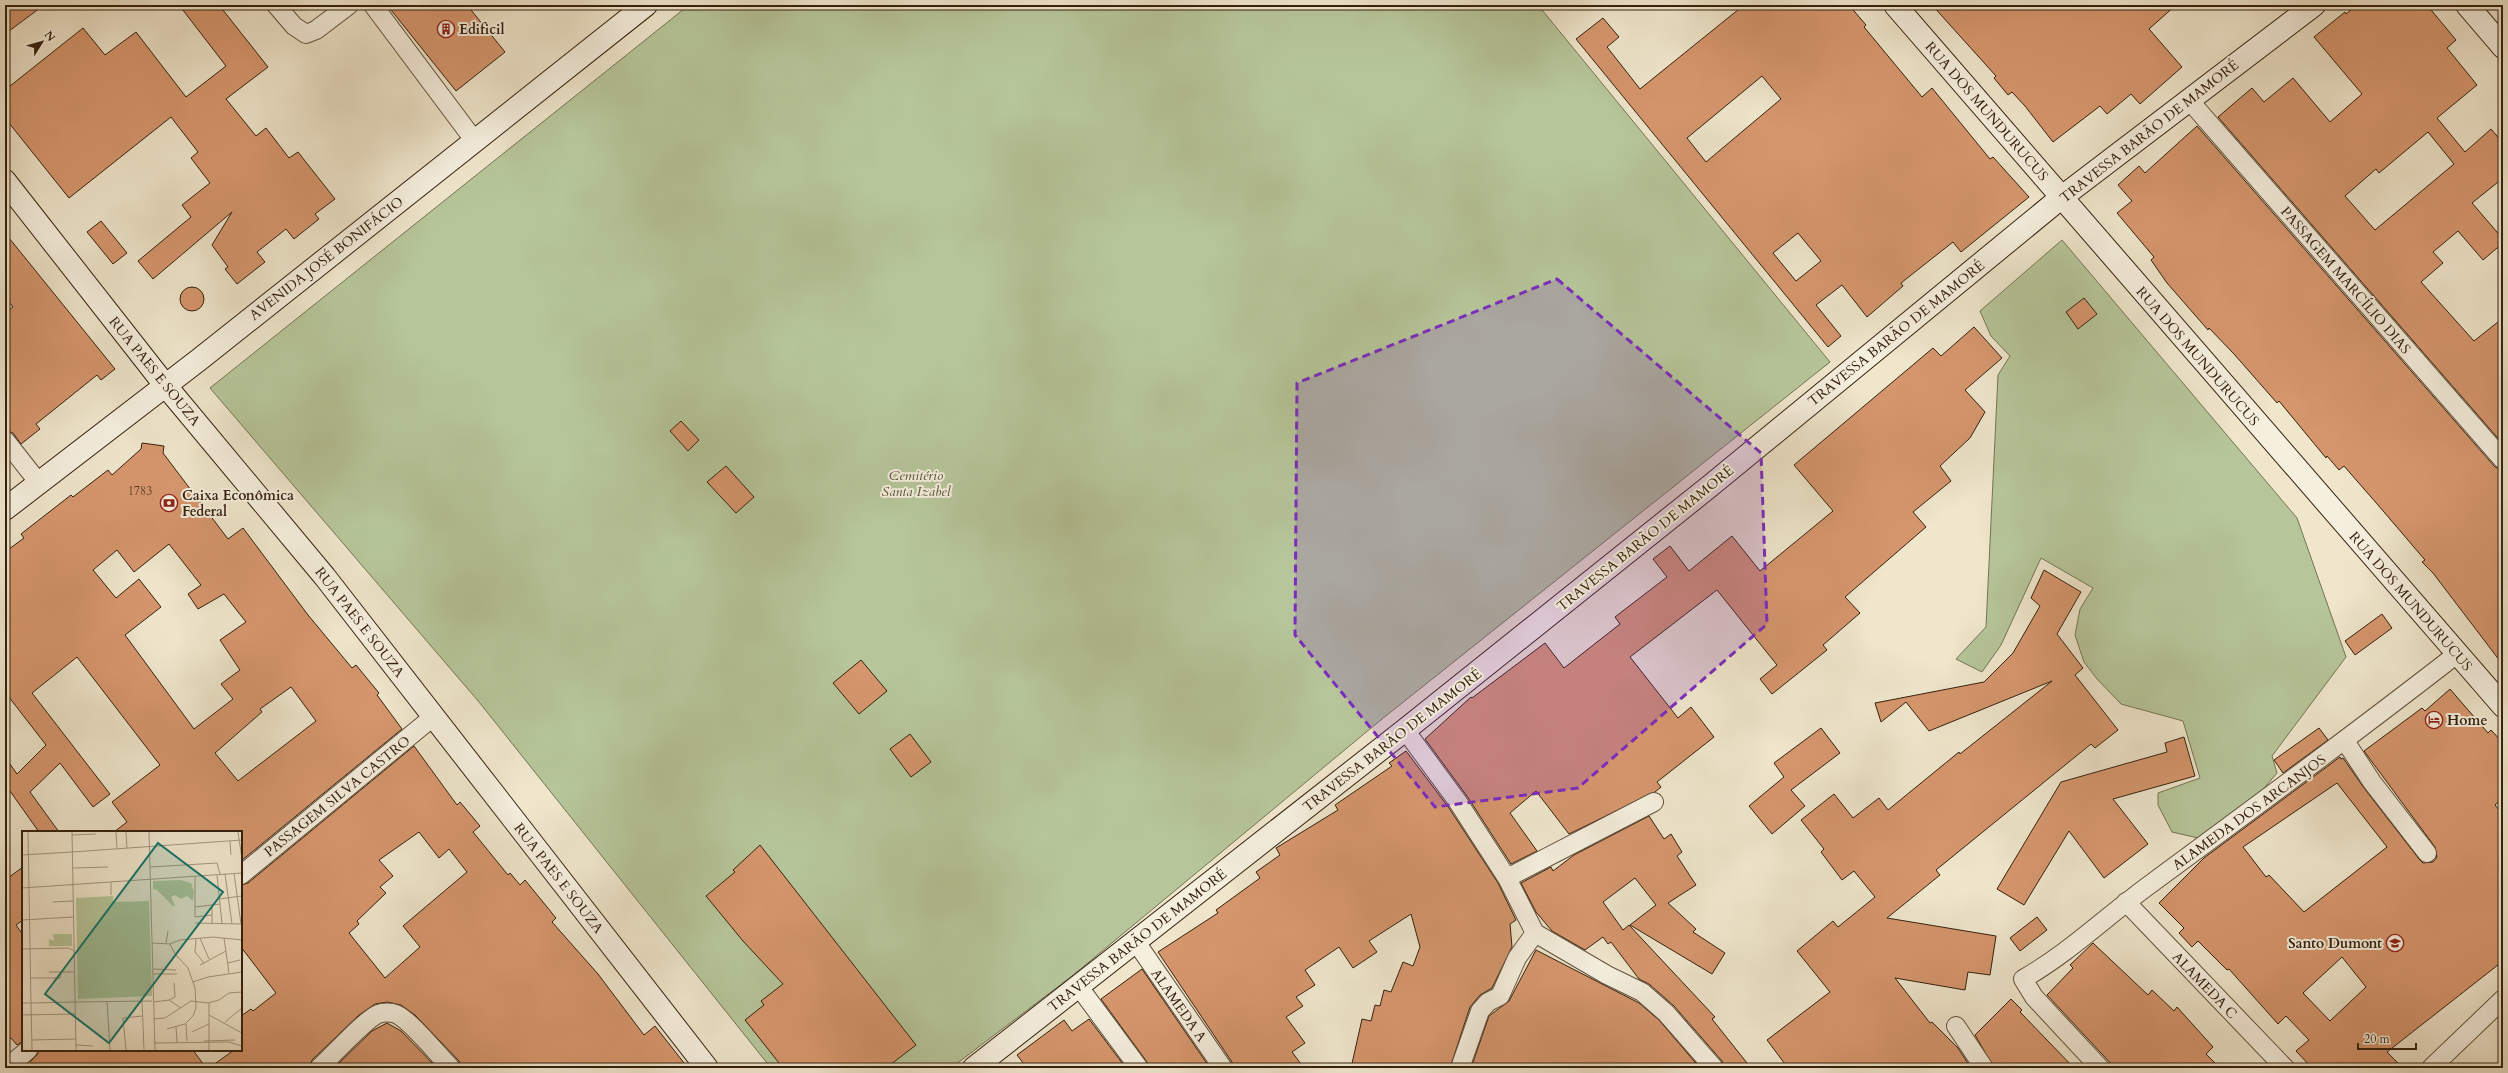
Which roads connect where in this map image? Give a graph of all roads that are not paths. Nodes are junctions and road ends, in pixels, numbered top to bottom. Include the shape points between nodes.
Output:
1 (276, 5) edge
2 (373, 5) edge
3 (646, 5) edge
4 (1895, 5) edge
5 (2314, 5) edge
6 (2467, 5) edge
7 (343, 10) edge
8 (2503, 47) edge
9 (2189, 100) junction
10 (474, 140) junction
11 (5, 181) edge
12 (2062, 197) junction
13 (165, 385) junction
14 (5, 440) edge
15 (2503, 460) edge
16 (39, 483) junction
17 (5, 509) edge
18 (2457, 654) junction
19 (2503, 706) edge
20 (433, 717) junction
21 (1405, 730) junction
22 (2345, 741) junction
23 (1654, 802) dead end
24 (2427, 853) dead end
25 (242, 874) edge
26 (1507, 878) junction
27 (2126, 902) junction
28 (1535, 933) junction
29 (1136, 942) junction
30 (1079, 987) junction
31 (2503, 999) edge
32 (1956, 1026) dead end
33 (27, 1051) edge
34 (2276, 1065) edge
35 (6, 1068) edge
36 (319, 1068) edge
37 (451, 1068) edge
38 (708, 1068) edge
39 (974, 1068) edge
40 (1138, 1068) edge
41 (1223, 1068) edge
42 (1460, 1068) edge
43 (1714, 1068) edge
44 (1984, 1068) edge
45 (2100, 1068) edge
46 (2430, 1068) edge

1 - 7 street via 294,26 306,34 316,30
2 - 10 street
3 - 10 street, AVENIDA JOSÉ BONIFÁCIO
4 - 12 street, RUA DOS MUNDURUCUS
5 - 9 street, TRAVESSA BARÃO DE MAMORÉ
6 - 8 street
9 - 12 street, TRAVESSA BARÃO DE MAMORÉ
9 - 15 street, PASSAGEM MARCÍLIO DIAS
10 - 13 street, AVENIDA JOSÉ BONIFÁCIO
11 - 13 street, RUA PAES E SOUZA
12 - 18 street, RUA DOS MUNDURUCUS
12 - 21 street, TRAVESSA BARÃO DE MAMORÉ via 1716,481
13 - 16 street, AVENIDA JOSÉ BONIFÁCIO
13 - 20 street, RUA PAES E SOUZA via 325,577
14 - 16 street
16 - 17 street, AVENIDA JOSÉ BONIFÁCIO
18 - 19 street, RUA DOS MUNDURUCUS
18 - 22 street, ALAMEDA DOS ARCANJOS
20 - 25 street, PASSAGEM SILVA CASTRO
20 - 38 street, RUA PAES E SOUZA
21 - 26 street via 1458,802
21 - 29 street, TRAVESSA BARÃO DE MAMORÉ
22 - 24 street via 2372,782
22 - 27 street, ALAMEDA DOS ARCANJOS
23 - 26 street
26 - 28 street
27 - 34 street, ALAMEDA C
27 - 45 street, ALAMEDA DOS ARCANJOS via 2040,969 2023,979 2034,997
28 - 42 street via 1517,958 1500,996 1488,1002 1480,1011
28 - 43 street via 1606,975 1642,992 1666,1013
29 - 30 street, TRAVESSA BARÃO DE MAMORÉ
29 - 41 street, ALAMEDA A
30 - 39 street, TRAVESSA BARÃO DE MAMORÉ
30 - 40 street
31 - 46 street
32 - 44 street
33 - 35 street
36 - 37 street via 368,1020 378,1014 396,1014

